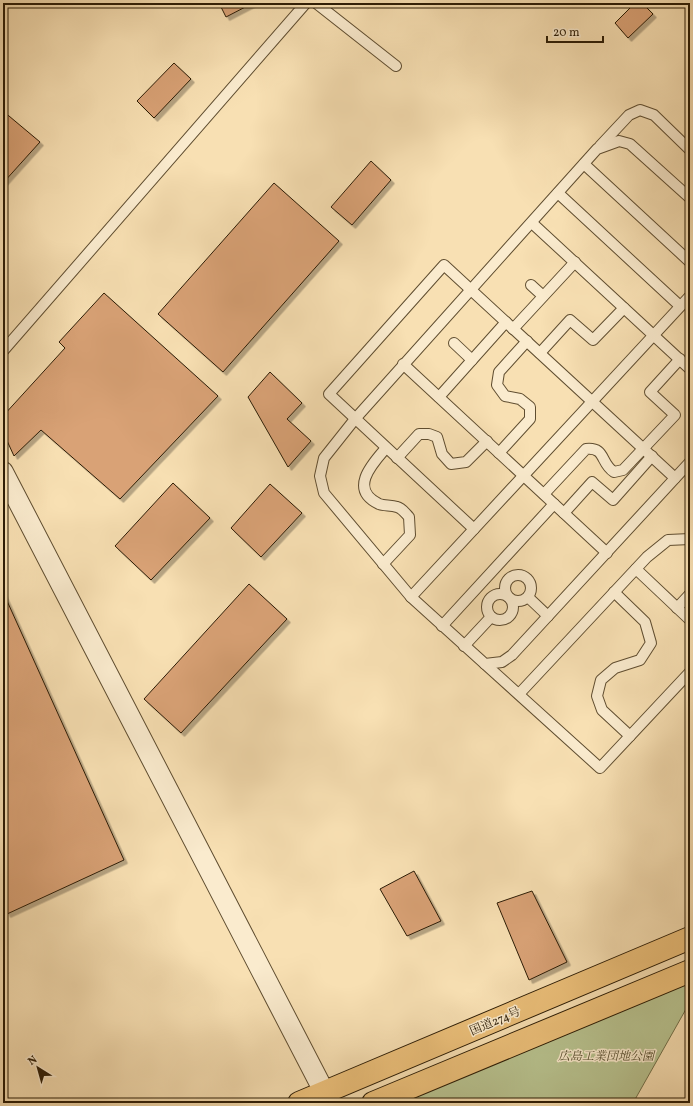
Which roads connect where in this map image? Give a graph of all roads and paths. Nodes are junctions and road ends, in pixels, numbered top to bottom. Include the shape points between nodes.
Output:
1 (306, 3) edge
2 (316, 3) edge
3 (396, 66) dead end
4 (597, 149) junction
5 (690, 150) edge
6 (584, 164) junction
7 (558, 193) junction
8 (690, 198) edge
9 (532, 222) junction
10 (575, 262) junction
11 (690, 262) edge
12 (531, 285) dead end
13 (471, 289) junction
14 (543, 296) junction
15 (690, 296) edge
16 (680, 306) junction
17 (624, 308) junction
18 (510, 325) junction
19 (654, 335) junction
20 (527, 341) junction
21 (454, 343) dead end
22 (3, 351) edge
23 (540, 353) junction
24 (472, 360) junction
25 (686, 362) edge
26 (403, 364) junction
27 (439, 397) junction
28 (592, 401) junction
29 (354, 419) junction
30 (487, 441) junction
31 (386, 448) junction
32 (499, 453) junction
33 (648, 453) junction
34 (397, 458) junction
35 (690, 462) edge
36 (3, 472) edge
37 (524, 475) junction
38 (675, 478) junction
39 (544, 494) junction
40 (554, 504) junction
41 (564, 513) junction
42 (474, 529) junction
43 (690, 539) edge
44 (607, 553) junction
45 (383, 564) junction
46 (636, 568) junction
47 (614, 592) junction
48 (690, 594) edge
49 (410, 597) junction
50 (528, 597) junction
51 (509, 598) junction
52 (677, 608) junction
53 (548, 616) junction
54 (491, 617) junction
55 (690, 620) edge
56 (442, 626) junction
57 (464, 646) junction
58 (485, 664) junction
59 (690, 672) edge
60 (519, 694) junction
61 (630, 736) junction
62 (690, 938) edge
63 (690, 971) edge
64 (327, 1098) edge
65 (300, 1103) edge
66 (373, 1103) edge

1 - 22 lane
2 - 3 lane
4 - 5 lane via 629,115 640,110 654,116
4 - 6 lane
4 - 8 lane via 619,141 630,144
6 - 7 lane
6 - 11 lane
7 - 9 lane
7 - 16 lane
9 - 10 lane
9 - 13 lane
10 - 14 lane
10 - 17 lane
12 - 14 lane
13 - 18 lane
13 - 26 lane
13 - 29 lane via 444,265 329,394
14 - 18 lane
15 - 16 lane
16 - 19 lane
17 - 19 lane
17 - 23 lane via 593,340 570,320
18 - 20 lane
18 - 24 lane
19 - 25 lane
19 - 28 lane
20 - 23 lane
20 - 32 lane via 498,372 497,385 505,396 520,398 530,407 530,419
21 - 24 lane
23 - 28 lane
24 - 27 lane
25 - 33 lane via 650,392 675,415
26 - 27 lane
26 - 29 lane
27 - 30 lane
28 - 33 lane
28 - 37 lane
29 - 31 lane
29 - 45 lane via 324,458 320,476 324,493
30 - 32 lane
30 - 34 lane via 466,462 452,464 442,454 437,437 419,434
31 - 34 lane
31 - 45 lane via 366,471 364,484 368,496 379,504 398,507 409,517 410,535
32 - 37 lane
33 - 38 lane
33 - 39 lane via 624,470 614,472 607,468 602,453 594,448 586,449
33 - 41 lane via 613,500 592,482
34 - 42 lane
35 - 38 lane
36 - 64 street
37 - 39 lane
37 - 42 lane
38 - 44 lane
39 - 40 lane
40 - 41 lane
40 - 56 lane
41 - 44 lane
42 - 49 lane
43 - 46 lane via 668,540
44 - 53 lane
45 - 49 lane
46 - 47 lane
46 - 52 lane
47 - 60 lane
47 - 61 lane via 645,622 651,643 640,660 615,668 601,680 597,696 602,710
48 - 52 lane
49 - 56 lane
50 - 51 lane via 516,601
50 - 51 lane via 531,590 529,582 518,575 510,578 505,586
50 - 53 lane
51 - 54 lane via 513,605 509,616 502,620
51 - 54 lane via 505,595 496,595 489,600 487,609
52 - 55 lane
53 - 58 lane via 512,655 502,662
54 - 57 lane
56 - 57 lane
57 - 58 lane
58 - 60 lane
59 - 61 lane
60 - 61 lane via 600,768
62 - 64 highway, 国道274号
63 - 66 highway
64 - 65 highway, 国道274号

